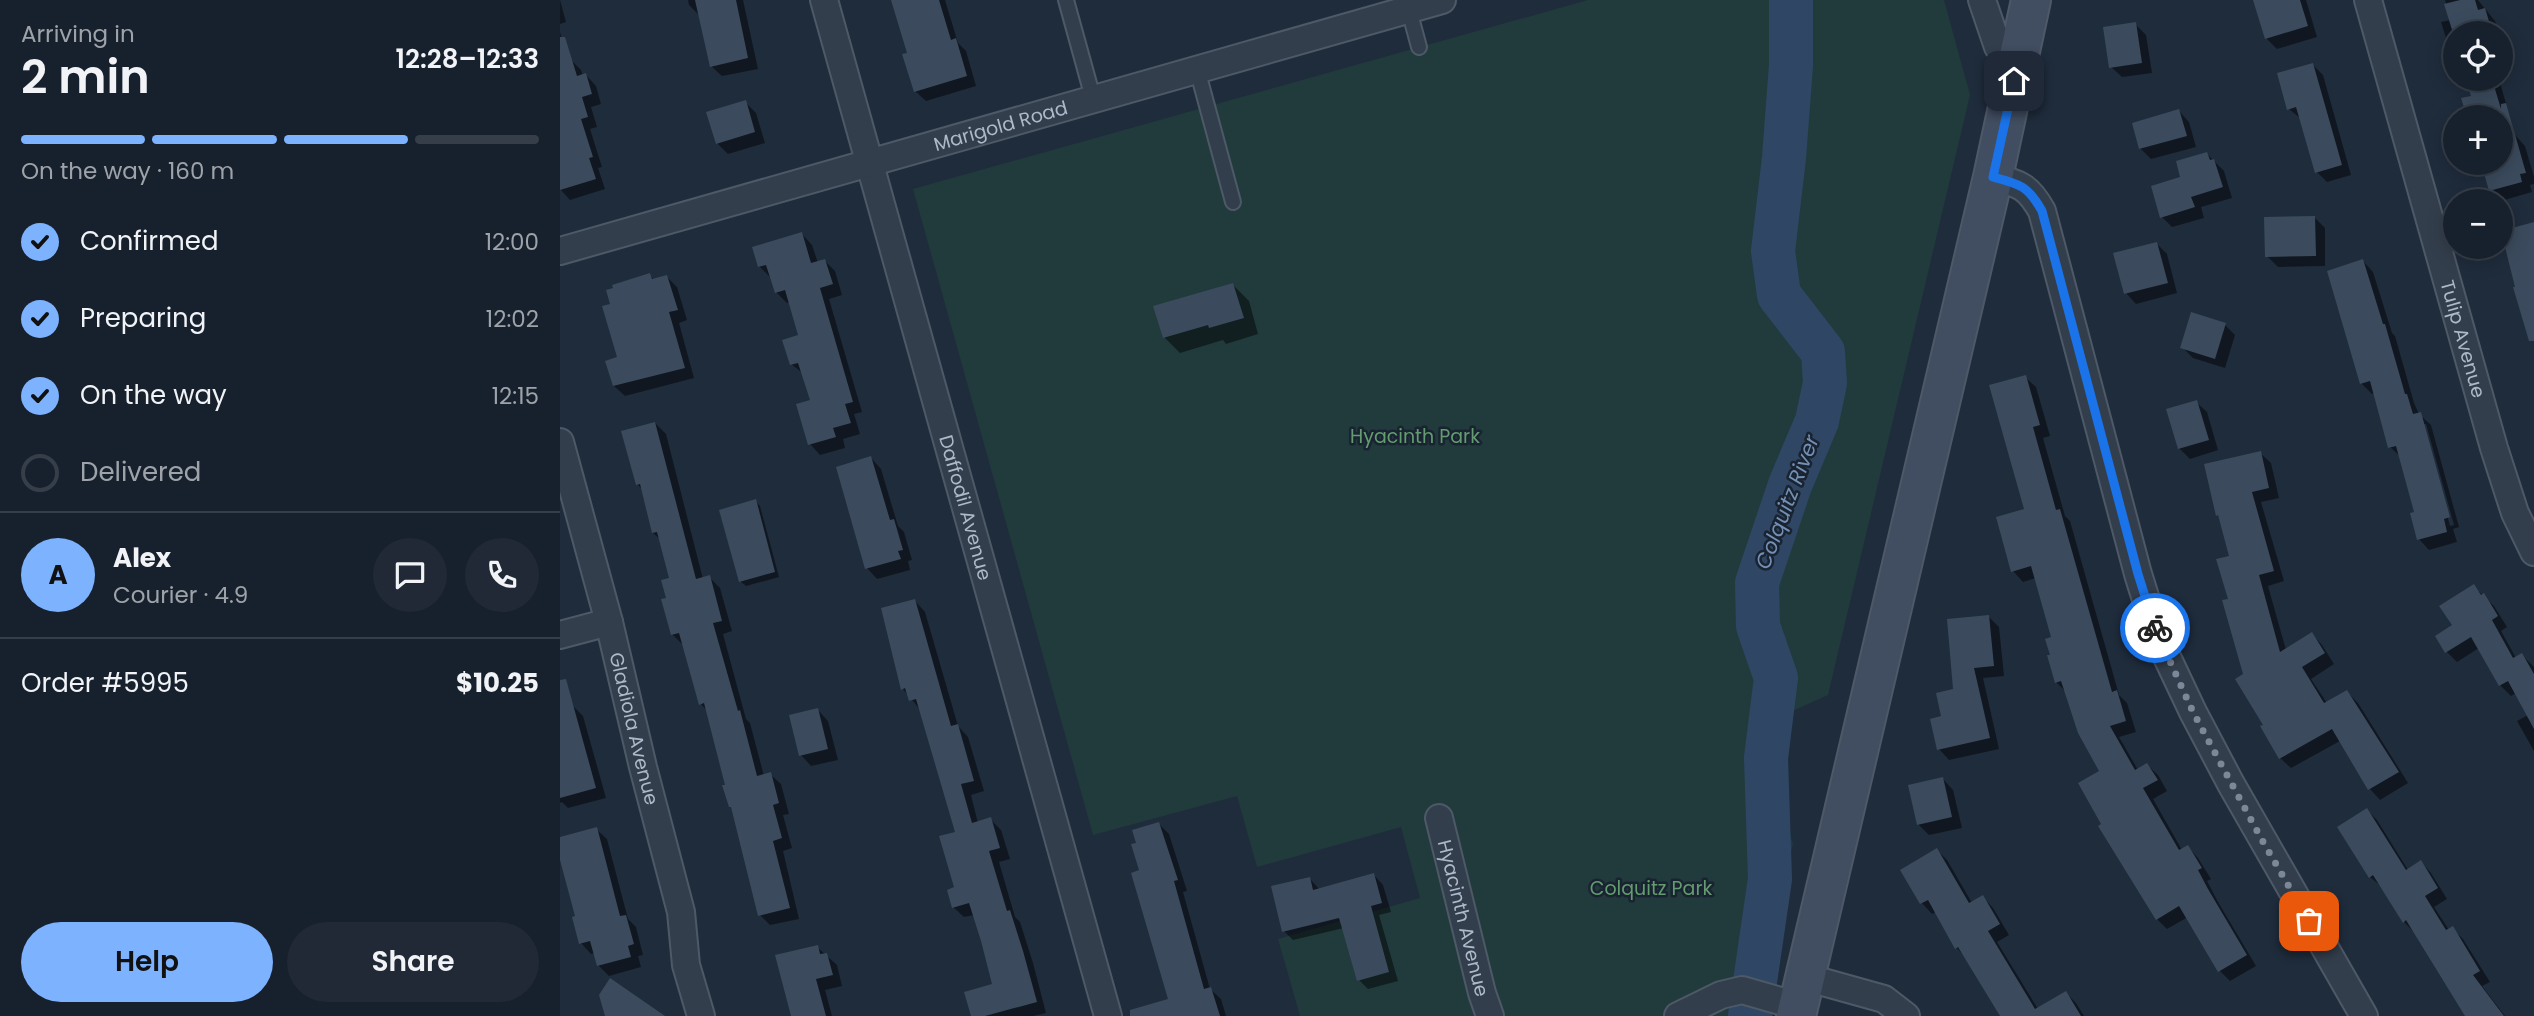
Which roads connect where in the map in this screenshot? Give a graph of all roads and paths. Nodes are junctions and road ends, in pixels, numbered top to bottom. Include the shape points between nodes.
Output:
1 (824, 0) edge
2 (1066, 0) edge
3 (1442, 0) edge
4 (1982, 0) edge
5 (2031, 0) edge
6 (2368, 0) edge
7 (1409, 10) junction
8 (1419, 47) dead end
9 (2020, 57) junction
10 (1197, 69) junction
11 (1093, 98) junction
12 (869, 162) junction
13 (1993, 177) junction
14 (1233, 202) dead end
15 (560, 251) edge
16 (560, 442) edge
17 (2534, 552) edge
18 (609, 622) junction
19 (560, 635) edge
20 (1439, 818) dead end
21 (1800, 1000) edge
22 (701, 1016) edge
23 (1108, 1016) edge
24 (1490, 1016) edge
25 (1678, 1016) edge
26 (1906, 1016) edge
27 (2364, 1016) edge

1 - 12 street, Daffodil Avenue
2 - 11 lane
3 - 7 street, Marigold Road
4 - 9 street via 1998,47
5 - 9 main road
6 - 17 street, Tulip Avenue via 2494,448 2515,513
7 - 8 lane
7 - 10 street, Marigold Road
9 - 13 main road
10 - 11 street, Marigold Road
10 - 14 lane
11 - 12 street, Marigold Road
12 - 15 street, Marigold Road
12 - 23 street, Daffodil Avenue
13 - 21 main road
13 - 27 street via 2018,183 2032,193 2042,211 2158,638 2231,784
16 - 18 street, Gladiola Avenue
18 - 19 street
18 - 22 street, Gladiola Avenue via 681,912 686,965
20 - 24 street, Hyacinth Avenue
21 - 25 street via 1752,992 1721,995
21 - 26 street via 1884,999

